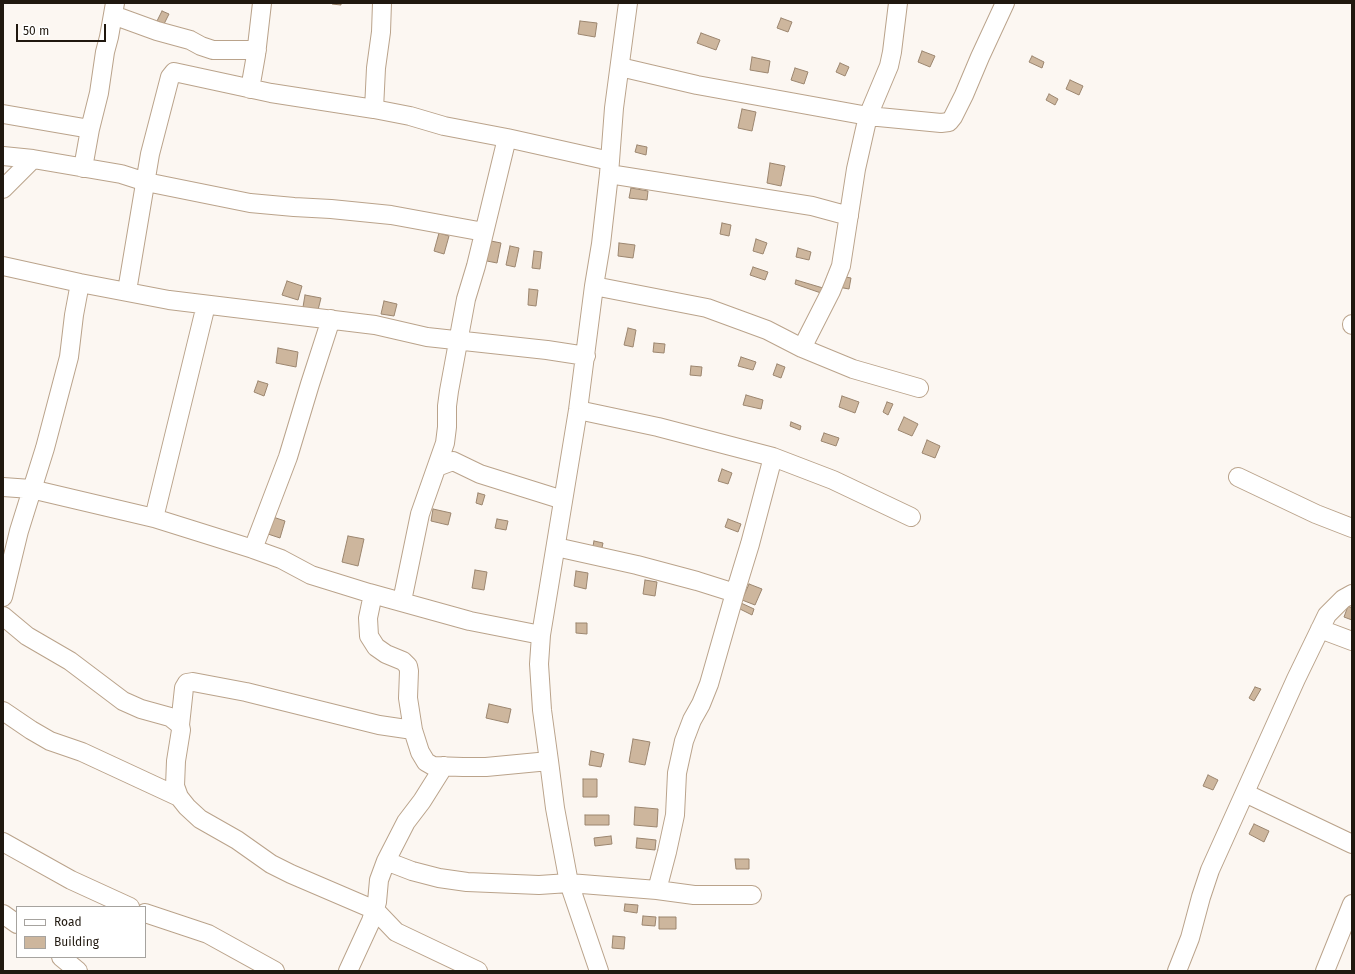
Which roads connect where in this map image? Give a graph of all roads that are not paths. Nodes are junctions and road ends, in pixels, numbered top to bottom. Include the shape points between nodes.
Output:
1 (262, 3) edge
2 (382, 3) edge
3 (628, 3) edge
4 (1005, 3) edge
5 (893, 4) edge
6 (114, 9) edge
7 (257, 50) junction
8 (620, 67) junction
9 (250, 89) junction
10 (374, 109) junction
11 (3, 114) edge
12 (868, 116) junction
13 (90, 128) junction
14 (507, 138) junction
15 (3, 156) edge
16 (33, 159) junction
17 (610, 167) junction
18 (83, 168) junction
19 (146, 182) junction
20 (3, 189) edge
21 (849, 216) junction
22 (484, 232) junction
23 (3, 266) edge
24 (80, 283) junction
25 (594, 286) junction
26 (127, 291) junction
27 (206, 305) junction
28 (331, 319) junction
29 (459, 340) junction
30 (802, 348) junction
31 (586, 356) junction
32 (919, 388) dead end
33 (578, 410) junction
34 (773, 457) junction
35 (445, 464) junction
36 (1238, 478) dead end
37 (3, 487) edge
38 (31, 490) junction
39 (563, 500) junction
40 (911, 517) dead end
41 (154, 518) junction
42 (1352, 528) edge
43 (556, 547) junction
44 (254, 549) junction
45 (735, 593) junction
46 (373, 594) junction
47 (1352, 594) edge
48 (4, 595) edge
49 (402, 601) junction
50 (3, 616) edge
51 (18, 629) junction
52 (1320, 629) junction
53 (541, 635) junction
54 (1352, 641) edge
55 (3, 711) edge
56 (180, 725) junction
57 (413, 730) junction
58 (549, 761) junction
59 (444, 766) junction
60 (1244, 793) junction
61 (179, 796) junction
62 (3, 842) edge
63 (1352, 844) edge
64 (386, 861) junction
65 (569, 883) junction
66 (657, 890) junction
67 (752, 895) dead end
68 (1352, 904) edge
69 (128, 906) edge
70 (375, 910) junction
71 (146, 913) edge
72 (3, 914) edge
73 (16, 923) edge
74 (62, 958) edge
75 (78, 971) edge
76 (275, 971) edge
77 (348, 971) edge
78 (478, 971) edge
79 (599, 971) edge
80 (1177, 971) edge
81 (1325, 971) edge

1 - 7 street
2 - 10 street
3 - 8 street
4 - 12 street via 964,95 948,122
5 - 12 street via 892,52 889,66
6 - 7 street via 157,31 190,40 213,50
6 - 13 street
7 - 9 street
8 - 12 street via 697,85
8 - 17 street
9 - 10 street
9 - 19 street via 174,72 170,76 150,154
10 - 14 street
11 - 13 street
12 - 21 street
13 - 18 street
14 - 17 street
14 - 22 street
15 - 16 street
16 - 18 street
16 - 20 street
17 - 21 street via 812,206
17 - 25 street
18 - 19 street via 121,174
19 - 22 street via 250,203 391,215
19 - 26 street
21 - 30 street via 841,266 826,303
22 - 29 street via 466,299
23 - 24 street
24 - 26 street
24 - 38 street via 70,357
25 - 30 street via 707,308 767,330
25 - 31 street
26 - 27 street
27 - 28 street
27 - 41 street
28 - 29 street via 375,325 427,337
28 - 44 street via 288,457
29 - 31 street
29 - 35 street via 447,406
30 - 32 street via 853,369
31 - 33 street
33 - 34 street via 658,427
33 - 39 street
34 - 40 street via 833,480
34 - 45 street
35 - 39 street
35 - 49 street via 420,514
36 - 42 street
37 - 38 street
38 - 41 street
38 - 48 street
39 - 43 street
41 - 44 street
43 - 45 street via 637,565
43 - 53 street
44 - 46 street via 281,559 311,575
45 - 66 street via 709,684 684,741 677,773 675,815
46 - 49 street
46 - 57 street via 368,618 369,636 386,654 404,661 408,666 408,698
47 - 52 street via 1336,606
48 - 51 street
49 - 53 street via 470,621
50 - 51 street
51 - 56 street via 70,661 123,701 170,717
52 - 54 street
52 - 60 street
53 - 58 street via 539,682
55 - 61 street via 50,741 82,752
56 - 57 street via 184,688 187,683 193,682 246,692 378,725
56 - 61 street via 181,735 175,774 175,786
57 - 59 street via 426,762 433,766
58 - 59 street via 486,767
58 - 65 street
59 - 64 street via 406,822
60 - 63 street
60 - 80 street via 1210,870 1190,938
61 - 70 street via 200,819 237,840 271,864
62 - 69 street via 71,880
64 - 65 street via 439,878 467,882
64 - 70 street via 379,880
65 - 66 street
65 - 79 street
66 - 67 street via 694,895
68 - 81 street
70 - 77 street
70 - 78 street via 396,932
71 - 76 street via 208,934
72 - 73 street
74 - 75 street

